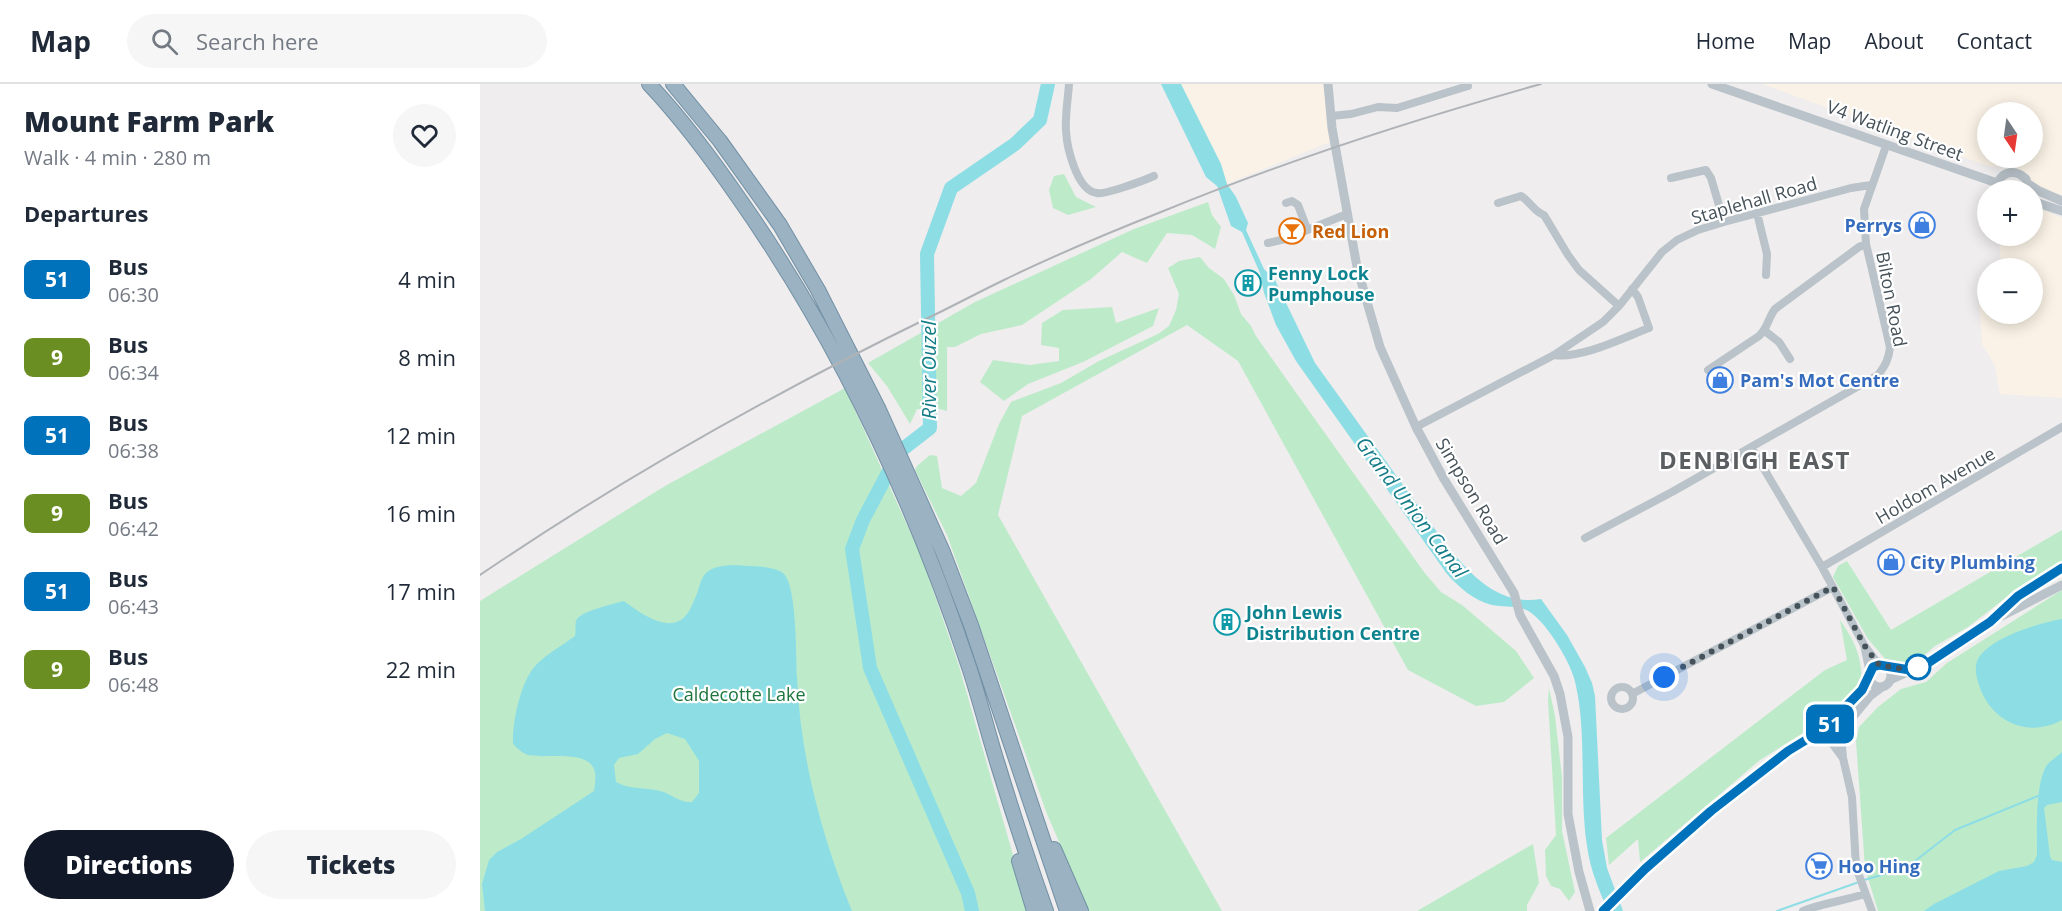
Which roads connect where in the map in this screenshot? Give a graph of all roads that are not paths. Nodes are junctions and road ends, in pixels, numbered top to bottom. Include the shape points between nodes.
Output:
1 (650, 84) edge
2 (673, 84) edge
3 (1069, 84) edge
4 (1328, 84) edge
5 (1713, 84) edge
6 (1468, 86) dead end
7 (1331, 116) junction
8 (1886, 146) junction
9 (1154, 176) dead end
10 (1671, 178) dead end
11 (1978, 180) edge
12 (2001, 180) edge
13 (2024, 180) edge
14 (1871, 185) junction
15 (2043, 193) edge
16 (2062, 201) edge
17 (1287, 203) dead end
18 (1498, 203) dead end
19 (2043, 205) edge
20 (2062, 211) edge
21 (1757, 213) junction
22 (1347, 214) junction
23 (1724, 222) junction
24 (1307, 229) junction
25 (1268, 243) dead end
26 (1866, 244) junction
27 (1766, 275) dead end
28 (1632, 290) junction
29 (1619, 306) junction
30 (1765, 331) junction
31 (1554, 355) junction
32 (1790, 359) dead end
33 (1708, 370) dead end
34 (1416, 427) junction
35 (2062, 428) edge
36 (1751, 447) junction
37 (1585, 538) dead end
38 (1822, 567) junction
39 (2062, 568) edge
40 (2062, 585) edge
41 (1833, 587) junction
42 (1990, 622) junction
43 (1864, 645) junction
44 (1883, 666) junction
45 (1910, 670) junction
46 (1869, 675) junction
47 (1890, 680) junction
48 (1882, 687) junction
49 (1632, 694) dead end
50 (1841, 733) junction
51 (1827, 734) junction
52 (1843, 758) junction
53 (997, 764) junction
54 (1032, 811) junction
55 (1864, 894) junction
56 (1034, 911) edge
57 (1046, 911) edge
58 (1067, 911) edge
59 (1081, 911) edge
60 (1590, 911) edge
61 (1604, 911) edge
62 (1803, 911) edge
63 (1872, 911) edge

1 - 53 highway via 704,149 770,243 871,423 952,617
2 - 54 highway via 780,225 828,308 879,410 971,625
3 - 9 street via 1067,144 1081,185 1100,194
4 - 7 street, Simpson Road
5 - 8 street, V4 Watling Street
6 - 7 street via 1397,108 1378,107
7 - 22 street, Simpson Road
8 - 11 street, V4 Watling Street
8 - 14 street, Bilton Road
10 - 23 street via 1706,170
12 - 13 street via 2013,172
14 - 21 street, Staplehall Road
14 - 26 street, Bilton Road via 1864,209
15 - 16 street
17 - 24 street via 1298,205
18 - 29 street via 1521,196 1527,199 1538,214 1545,215 1579,270
19 - 20 street
21 - 23 street, Staplehall Road
21 - 27 street via 1767,254
22 - 24 street
22 - 34 street, Simpson Road via 1367,306 1391,374
23 - 28 street, Staplehall Road via 1677,240 1662,252
24 - 25 street
26 - 30 street via 1775,309
26 - 36 street, Bilton Road via 1890,347 1885,366 1878,375
28 - 29 street, Staplehall Road
28 - 31 street, Staplehall Road via 1649,328 1565,357
29 - 31 street, Staplehall Road via 1603,322
30 - 32 street via 1779,342
30 - 33 street
31 - 34 street, Staplehall Road
34 - 60 street, Simpson Road via 1514,593 1520,615 1560,694 1568,737 1568,814 1578,872
35 - 38 street, Holdom Avenue
36 - 37 street, Bilton Road
36 - 38 street
38 - 41 street
39 - 42 street via 2018,596
40 - 42 street
41 - 43 street
41 - 49 street
42 - 45 street via 1928,663
43 - 44 street
43 - 46 street
44 - 45 street
44 - 46 street via 1873,667
44 - 47 street via 1890,671
45 - 47 street
46 - 48 street via 1875,686
46 - 51 street
47 - 48 street
48 - 50 street
50 - 51 street via 1838,740
50 - 51 street via 1836,725
50 - 52 street
51 - 52 street
51 - 61 street via 1801,743 1711,811
52 - 55 street
53 - 56 highway via 1007,817
53 - 57 highway
54 - 58 highway
54 - 59 highway via 1048,836
55 - 62 street
55 - 63 street

